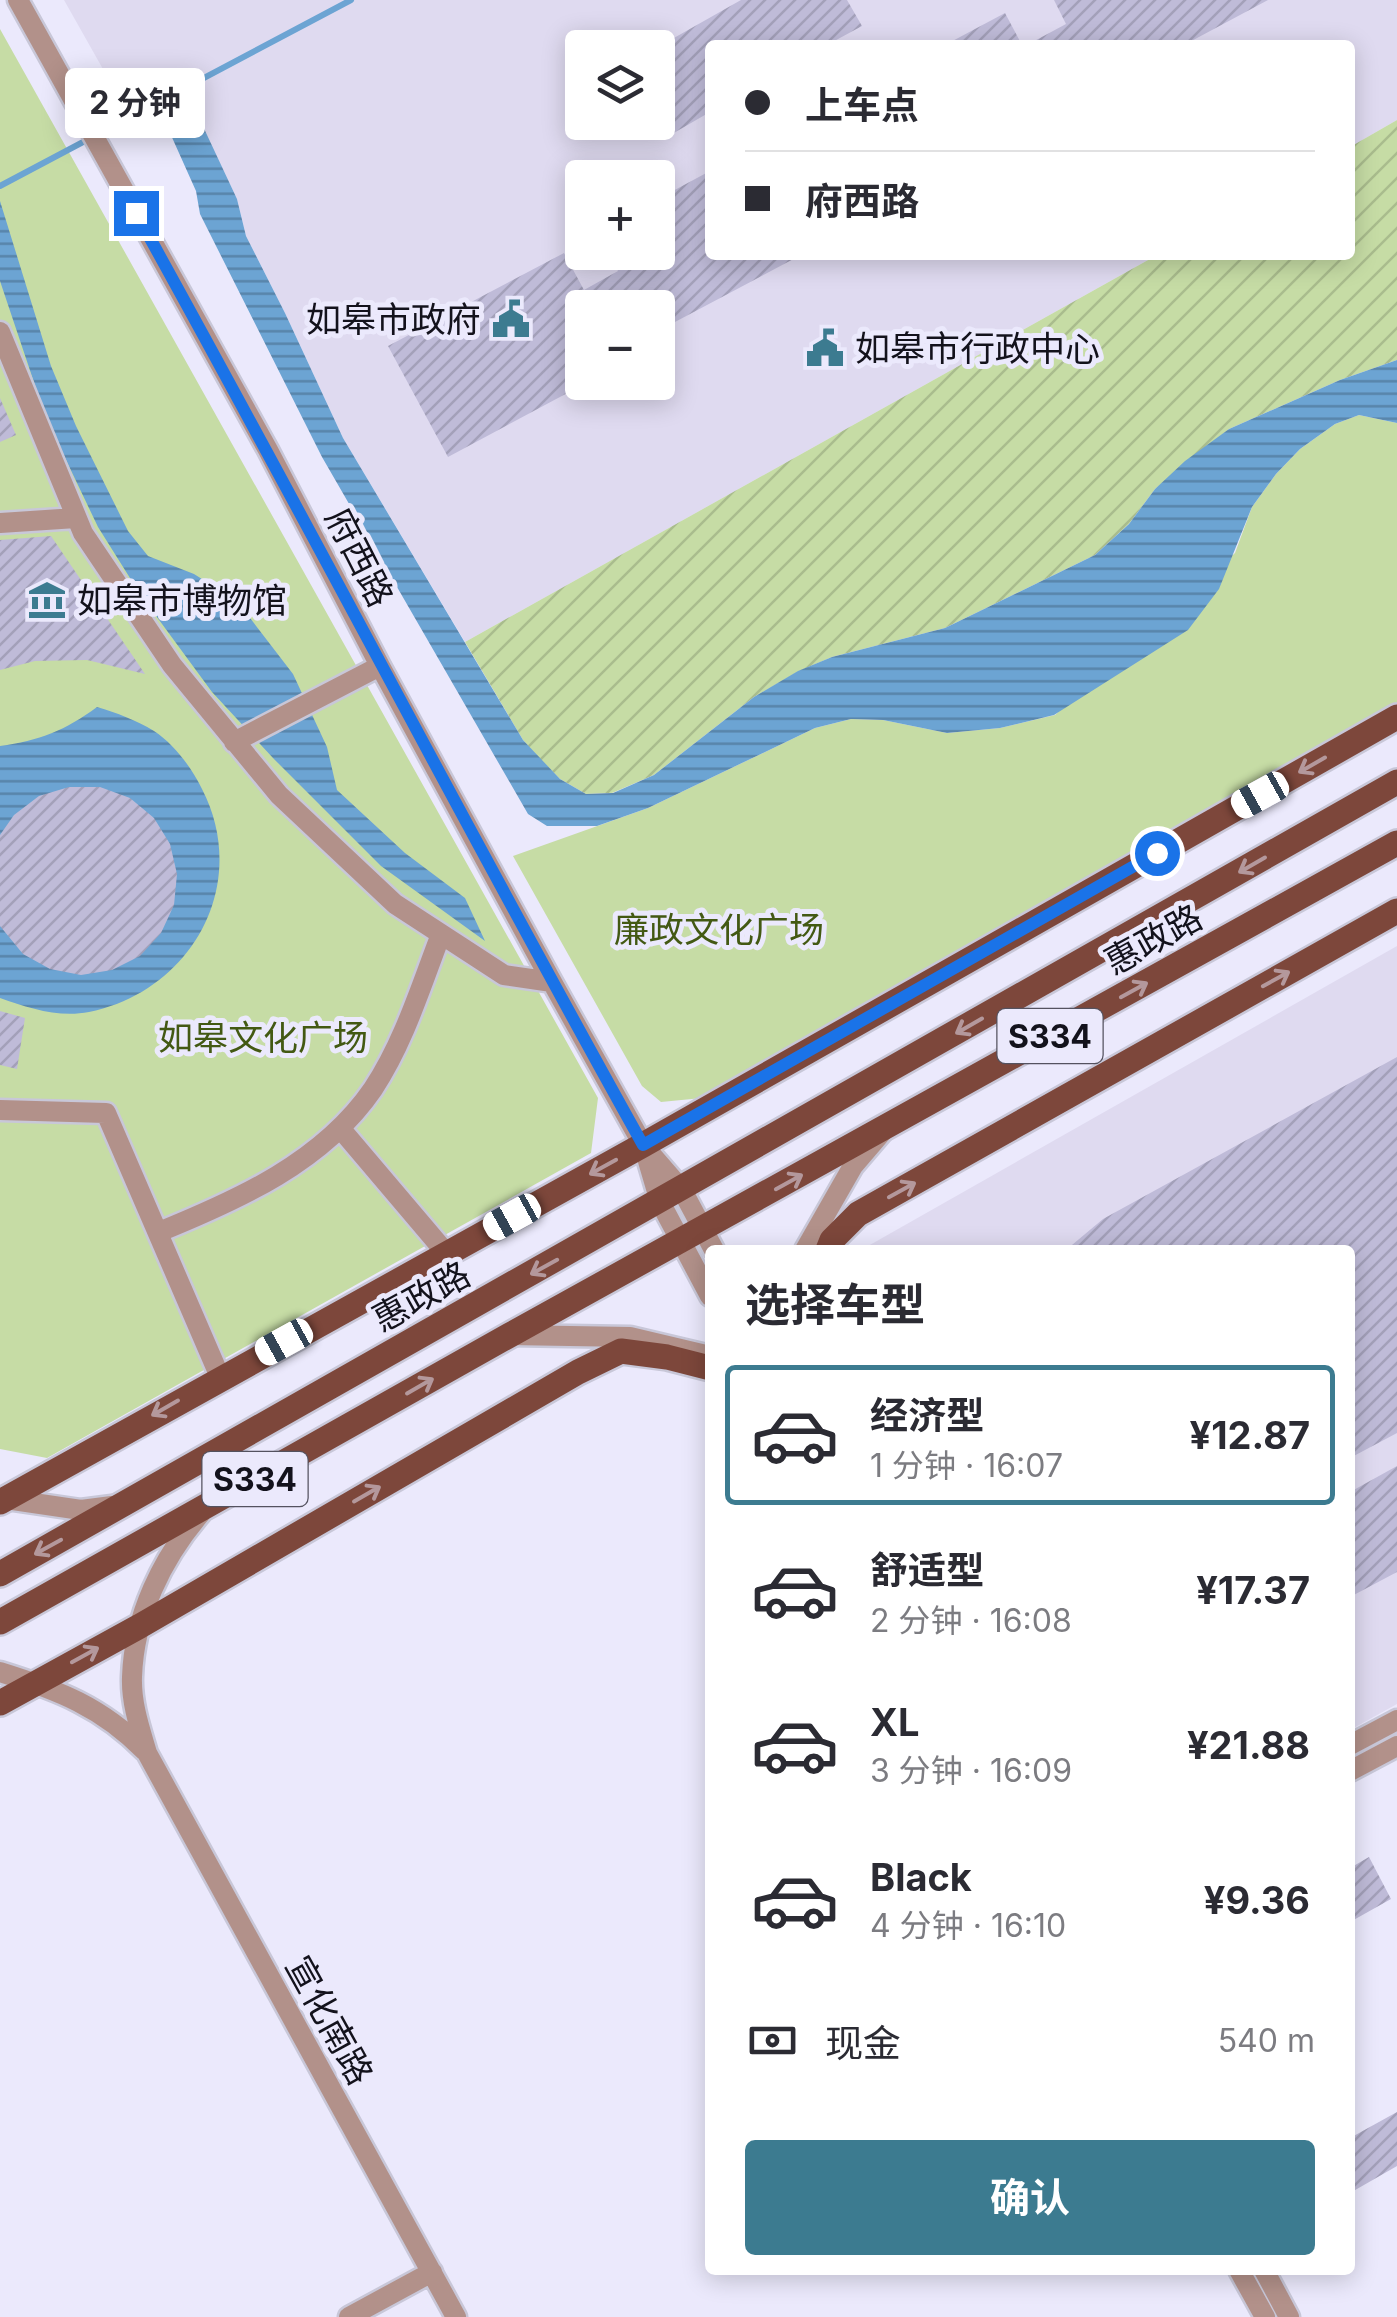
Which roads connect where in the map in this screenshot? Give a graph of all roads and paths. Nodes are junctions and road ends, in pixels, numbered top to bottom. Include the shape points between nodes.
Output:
1 (18, 0) edge
2 (0, 332) edge
3 (76, 518) junction
4 (0, 523) edge
5 (380, 666) junction
6 (1397, 717) edge
7 (234, 742) junction
8 (1397, 782) edge
9 (1397, 843) edge
10 (1397, 911) edge
11 (441, 934) junction
12 (552, 982) junction
13 (0, 1110) edge
14 (340, 1128) junction
15 (886, 1128) junction
16 (643, 1145) junction
17 (671, 1196) junction
18 (159, 1232) junction
19 (699, 1240) edge
20 (807, 1245) edge
21 (830, 1245) edge
22 (446, 1253) junction
23 (705, 1271) edge
24 (510, 1335) junction
25 (705, 1355) edge
26 (705, 1367) edge
27 (220, 1378) junction
28 (1, 1500) edge
29 (123, 1505) junction
30 (205, 1508) junction
31 (0, 1574) edge
32 (0, 1622) edge
33 (140, 1626) junction
34 (0, 1672) edge
35 (35, 1683) junction
36 (0, 1703) edge
37 (1397, 1720) edge
38 (1355, 1743) edge
39 (1397, 1746) edge
40 (147, 1754) junction
41 (1355, 1768) edge
42 (432, 2272) junction
43 (1242, 2275) edge
44 (1267, 2275) edge
45 (349, 2317) edge
46 (456, 2317) edge
47 (1265, 2317) edge
48 (1289, 2317) edge

1 - 5 street, 府西路
2 - 3 street
3 - 4 street
3 - 7 street via 172,665
5 - 7 street
5 - 12 street, 府西路
6 -> 16 main road
7 - 11 street via 323,839 395,904
8 -> 17 main road, 惠政路 / S334
15 -> 9 main road, 惠政路 / S334
21 -> 10 main road via 858,1214
11 - 12 street via 504,976
11 - 14 street via 406,1025 373,1088
12 - 16 street, 府西路
13 - 18 street via 106,1113
14 - 18 street via 234,1202
14 - 22 street
19 -> 15 main road, 惠政路 / S334
15 - 20 street via 853,1166
16 - 17 street, 府西路
16 -> 22 main road
17 - 19 street, 府西路
17 -> 29 main road, 惠政路 / S334
18 - 27 street
19 - 23 street, 府西路
19 - 24 main road, 惠政路 / S334
22 - 27 main road
24 - 25 street via 630,1337
30 -> 24 main road, 惠政路 / S334
33 -> 26 main road via 621,1351
27 -> 28 main road
28 - 29 street via 81,1510
29 -> 31 main road, 惠政路 / S334
30 - 32 main road, 惠政路 / S334
30 - 33 street via 176,1542
35 -> 33 main road
33 - 40 street via 132,1678
34 - 35 street
35 - 36 main road
35 - 40 street via 119,1724
37 - 38 street
39 - 41 street
40 - 42 street, 宣化南路
42 - 45 street
42 - 46 street, 宣化南路
43 - 47 street
44 - 48 street

